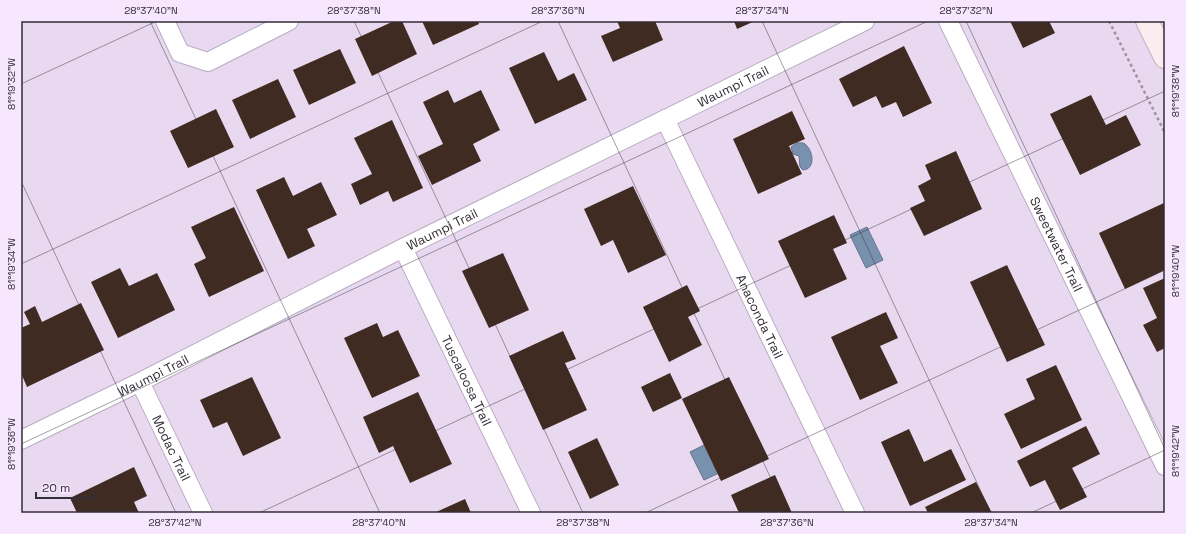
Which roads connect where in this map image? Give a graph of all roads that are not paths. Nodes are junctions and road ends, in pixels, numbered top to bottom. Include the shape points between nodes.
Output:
1 (165, 21) edge
2 (288, 21) edge
3 (865, 21) edge
4 (948, 21) edge
5 (1147, 21) edge
6 (1165, 57) edge
7 (665, 119) junction
8 (403, 248) junction
9 (140, 382) junction
10 (21, 440) edge
11 (1165, 466) edge
12 (203, 513) edge
13 (531, 513) edge
14 (855, 513) edge

1 - 2 street via 180,53 208,62
3 - 7 street, Waumpi Trail
4 - 11 street, Sweetwater Trail
5 - 6 main road
7 - 8 street, Waumpi Trail
7 - 14 street, Anaconda Trail
8 - 9 street, Waumpi Trail
8 - 13 street, Tuscaloosa Trail
9 - 10 street, Waumpi Trail
9 - 12 street, Modac Trail

